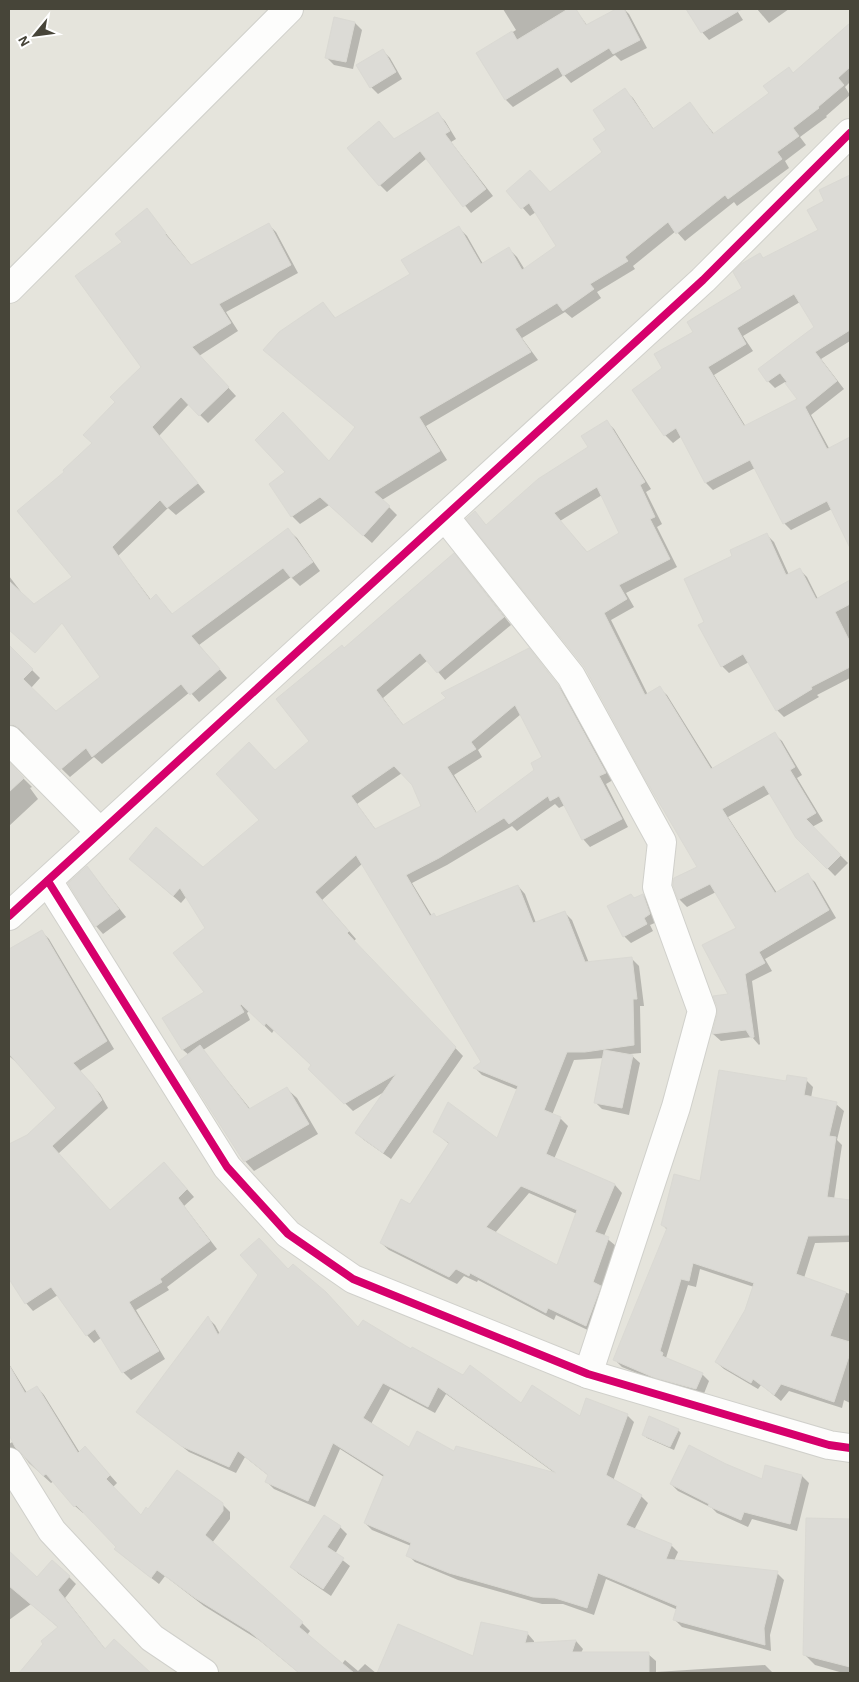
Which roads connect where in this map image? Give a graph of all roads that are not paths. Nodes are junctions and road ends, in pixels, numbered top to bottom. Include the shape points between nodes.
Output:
1 (289, 9) edge
2 (850, 133) edge
3 (9, 289) edge
4 (444, 517) junction
5 (9, 740) edge
6 (100, 832) junction
7 (48, 881) junction
8 (9, 916) edge
9 (588, 1374) junction
10 (850, 1448) edge
11 (9, 1462) edge
12 (204, 1673) edge

1 - 3 street
2 - 4 street via 703,280
4 - 6 street
4 - 9 street via 571,676 662,842 657,887 702,1011 676,1107
5 - 6 street
6 - 7 street
7 - 8 street
7 - 9 street via 227,1167 288,1234 353,1278
9 - 10 street via 829,1445
11 - 12 street via 52,1531 152,1638

